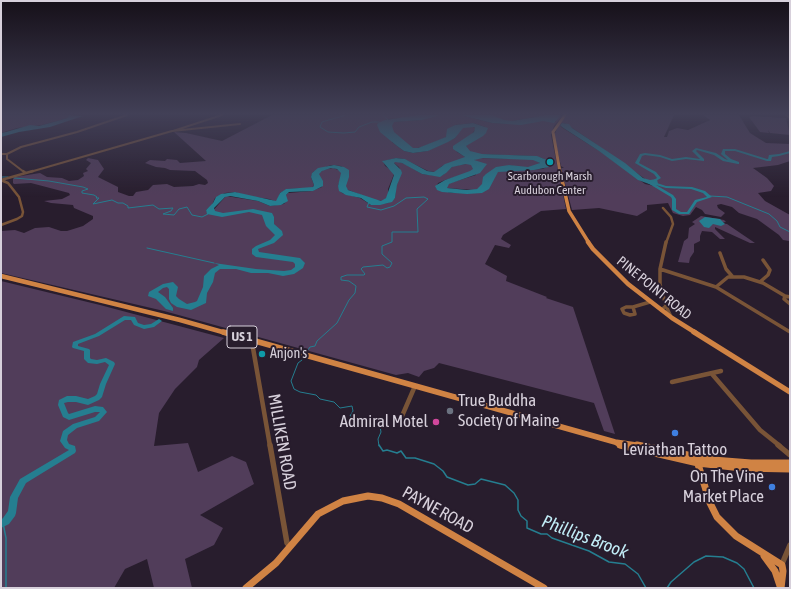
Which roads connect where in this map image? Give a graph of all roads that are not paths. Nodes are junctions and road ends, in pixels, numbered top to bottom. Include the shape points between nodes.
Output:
1 (38, 142) edge
2 (132, 142) edge
3 (554, 142) edge
4 (1, 154) edge
5 (7, 154) junction
6 (26, 173) junction
7 (5, 179) junction
8 (1, 180) edge
9 (664, 208) dead end
10 (1, 225) edge
11 (726, 258) dead end
12 (763, 260) dead end
13 (767, 264) junction
14 (771, 264) dead end
15 (660, 269) junction
16 (1, 276) edge
17 (732, 276) junction
18 (761, 281) junction
19 (716, 287) junction
20 (785, 296) junction
21 (790, 297) edge
22 (650, 302) junction
23 (790, 304) edge
24 (666, 306) junction
25 (633, 307) dead end
26 (661, 310) junction
27 (672, 318) junction
28 (790, 332) edge
29 (255, 341) junction
30 (721, 371) dead end
31 (712, 374) junction
32 (672, 382) dead end
33 (415, 386) junction
34 (790, 392) edge
35 (400, 423) dead end
36 (789, 453) edge
37 (696, 460) junction
38 (790, 463) edge
39 (790, 469) edge
40 (790, 545) edge
41 (290, 546) junction
42 (756, 550) junction
43 (782, 566) junction
44 (246, 588) edge
45 (544, 588) edge
46 (781, 588) edge

1 - 5 street
2 - 6 street
3 - 22 main road, PINE POINT ROAD via 569,211 578,229 618,275
4 - 5 street
5 - 6 street via 7,159
6 - 7 street
7 - 8 street
7 - 10 street via 3,181 8,183 20,199 23,213 16,220
9 - 15 street via 673,224 664,246
11 - 17 street via 721,255 726,269
12 - 13 street
13 - 14 street
13 - 18 street via 770,272
15 - 19 street
15 - 24 street via 660,284
16 - 29 main road, US 1 via 139,309
17 - 18 street
17 - 19 street
18 - 20 street
19 - 28 street
20 - 21 street
20 - 23 street via 785,300
22 - 25 street
22 - 26 main road, PINE POINT ROAD
24 - 26 street
24 - 27 street
26 - 27 main road, PINE POINT ROAD
27 - 34 main road, PINE POINT ROAD
29 - 33 main road, US 1
29 - 41 street, MILLIKEN ROAD via 255,363 287,543
30 - 31 street
31 - 32 street
31 - 36 street via 760,430
33 - 35 street
33 - 37 main road, US 1 via 650,454
37 - 38 main road, US 1
37 - 39 main road, US 1 via 749,469
37 - 42 main road via 717,517 732,534
40 - 43 street
41 - 44 main road, PAYNE ROAD via 269,570
41 - 45 main road, PAYNE ROAD via 312,519 328,508 354,498 378,497 403,506
42 - 43 main road
42 - 46 main road via 771,564
43 - 46 main road

